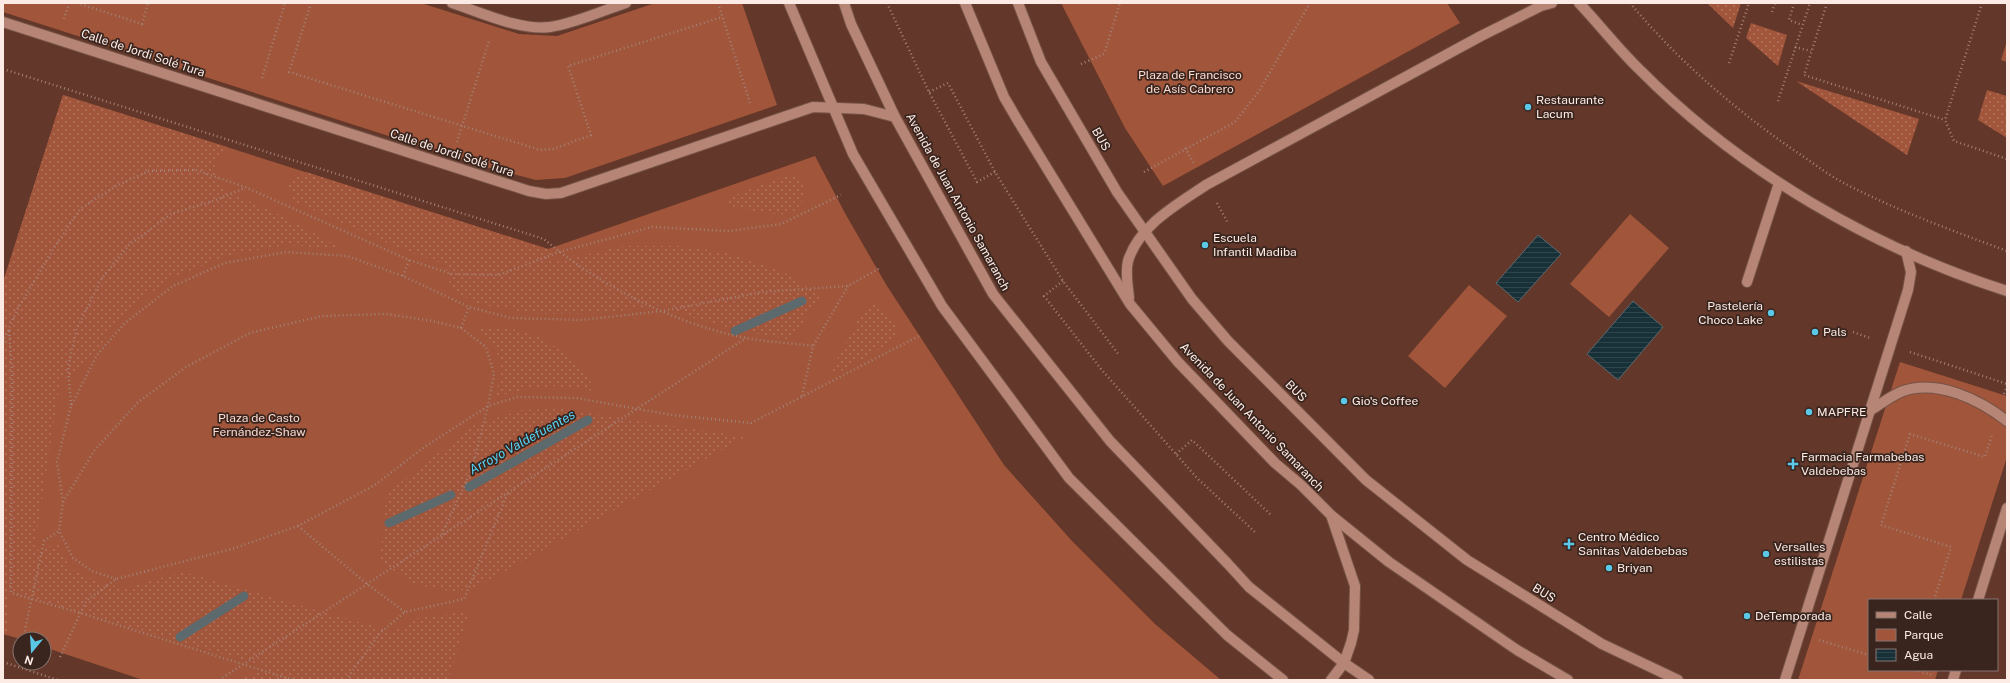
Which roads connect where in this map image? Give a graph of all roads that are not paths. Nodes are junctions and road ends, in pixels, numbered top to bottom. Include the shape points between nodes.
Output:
1 (452, 3) edge
2 (626, 3) edge
3 (789, 3) edge
4 (844, 3) edge
5 (965, 3) edge
6 (1018, 3) edge
7 (1552, 3) edge
8 (1579, 3) edge
9 (3, 22) edge
10 (834, 108) junction
11 (895, 118) junction
12 (1779, 184) junction
13 (1145, 232) junction
14 (1906, 251) junction
15 (1747, 282) dead end
16 (2007, 291) edge
17 (1130, 304) junction
18 (1871, 410) junction
19 (2007, 421) edge
20 (2007, 508) edge
21 (1332, 516) junction
22 (1978, 599) edge
23 (1344, 663) junction
24 (1283, 680) edge
25 (1331, 680) edge
26 (1369, 680) edge
27 (1568, 680) edge
28 (1678, 680) edge
29 (1785, 680) edge

1 - 2 street via 521,25 549,27 575,21
3 - 10 street
4 - 11 street, Avenida de Juan Antonio Samaranch via 851,24
5 - 17 street, Avenida de Juan Antonio Samaranch via 1004,97
6 - 13 street, BUS via 1041,62 1117,192
7 - 13 street via 1481,36 1206,185 1168,211
8 - 12 street via 1639,70 1668,97 1730,149
9 - 10 street, Calle de Jordi Solé Tura via 448,166 546,194 561,193 814,107
10 - 11 street, Calle de Jordi Solé Tura via 864,109
10 - 24 street via 853,154 942,306 1069,478 1227,635
11 - 23 street, Avenida de Juan Antonio Samaranch via 993,294 1110,441 1250,587
12 - 14 street via 1818,208
12 - 15 street
13 - 17 street via 1128,262
13 - 28 street, BUS via 1192,299 1228,342 1366,480 1467,560 1602,644
14 - 16 street via 1943,269
14 - 18 street via 1911,272 1908,290
17 - 21 street, Avenida de Juan Antonio Samaranch via 1183,366 1275,462
18 - 19 street via 1902,392 1921,387 1953,392 1982,404
18 - 29 street
20 - 22 street
21 - 23 street via 1355,586 1354,630
21 - 27 street, Avenida de Juan Antonio Samaranch via 1389,562 1517,650
23 - 25 street
23 - 26 street, Avenida de Juan Antonio Samaranch

